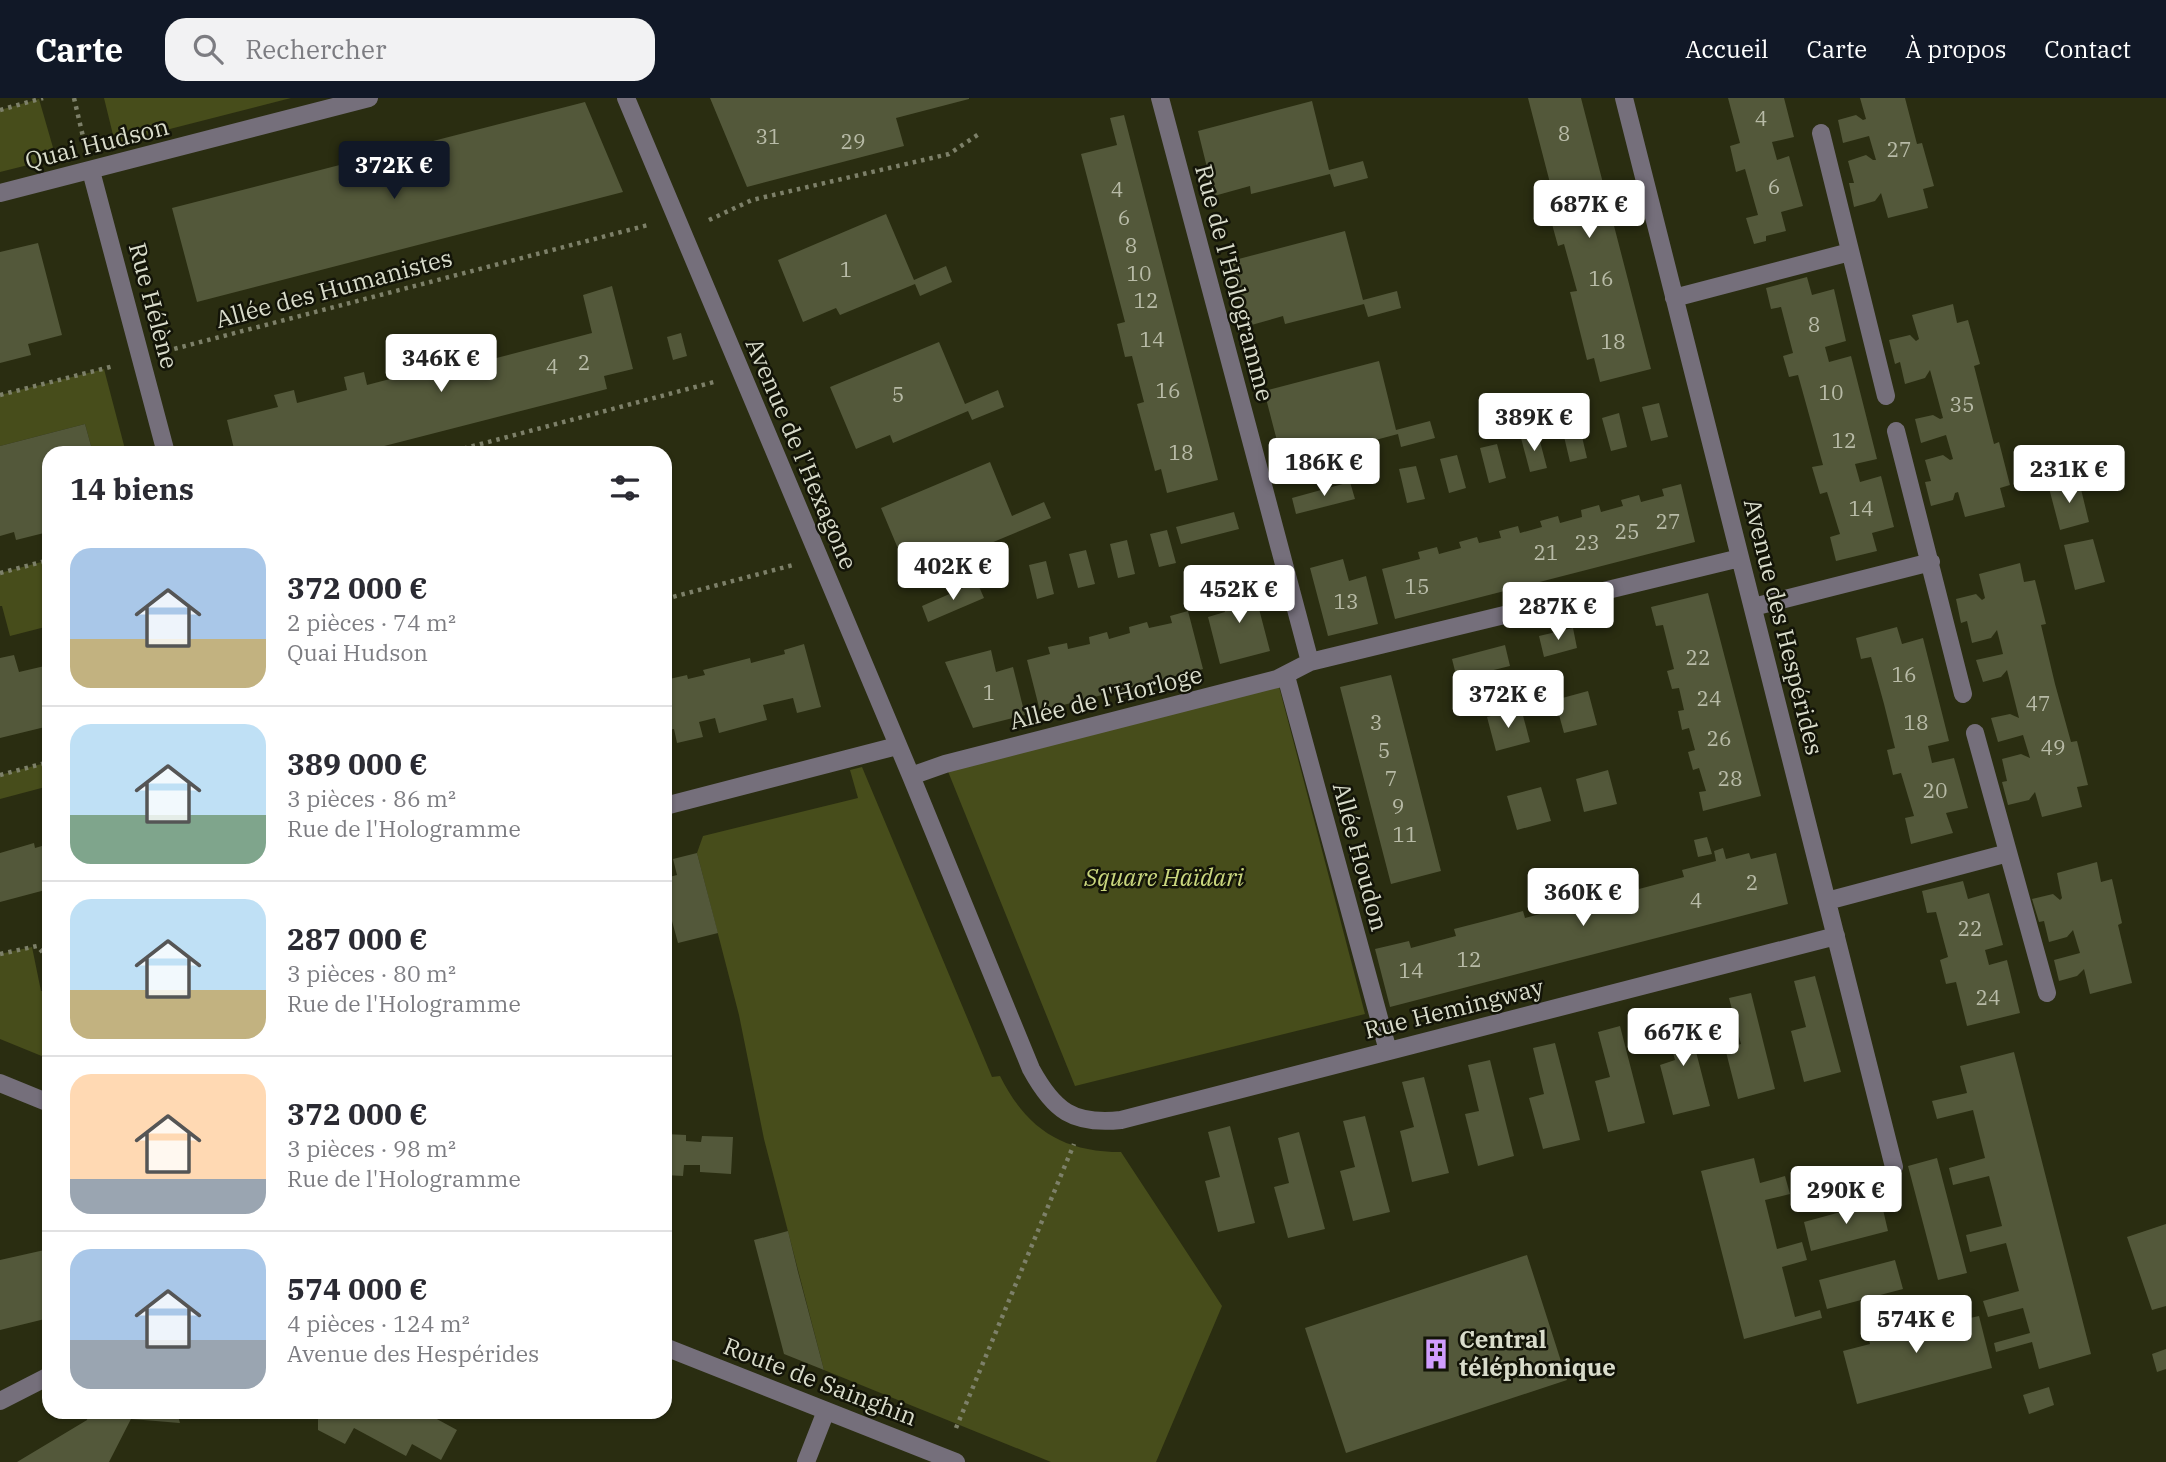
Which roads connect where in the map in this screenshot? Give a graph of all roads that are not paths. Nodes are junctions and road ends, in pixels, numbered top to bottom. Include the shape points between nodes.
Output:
1 (369, 98) edge
2 (626, 98) edge
3 (1160, 98) edge
4 (1624, 98) edge
5 (1821, 133) dead end
6 (92, 171) junction
7 (0, 193) edge
8 (1850, 252) junction
9 (1674, 298) junction
10 (1886, 397) dead end
11 (1896, 431) dead end
12 (164, 446) edge
13 (1740, 558) junction
14 (1931, 562) junction
15 (1753, 607) junction
16 (1310, 662) junction
17 (1286, 676) junction
18 (1963, 694) dead end
19 (1975, 733) dead end
20 (897, 746) junction
21 (911, 776) junction
22 (672, 804) edge
23 (2008, 853) junction
24 (1827, 901) junction
25 (1836, 936) junction
26 (2047, 993) dead end
27 (1388, 1051) junction
28 (0, 1083) edge
29 (42, 1100) edge
30 (1084, 1120) joint
31 (1894, 1167) dead end
32 (672, 1351) edge
33 (42, 1380) edge
34 (0, 1401) edge
35 (826, 1411) junction
36 (806, 1462) edge
37 (956, 1462) edge

1 - 6 street, Quai Hudson
2 - 20 street, Avenue de l'Hexagone
3 - 16 street, Rue de l'Hologramme
4 - 9 street, Avenue des Hespérides
5 - 8 street
6 - 7 street, Quai Hudson
6 - 12 street, Rue Hélène
8 - 9 street
8 - 10 street
9 - 13 street, Avenue des Hespérides
11 - 14 street
13 - 15 street, Avenue des Hespérides
13 - 16 street
14 - 15 street
14 - 18 street
15 - 24 street, Avenue des Hespérides
16 - 17 street, Allée de l'Horloge
17 - 21 street, Allée de l'Horloge
17 - 27 street, Allée Houdon
19 - 23 street
20 - 21 street, Avenue de l'Hexagone
20 - 22 street
21 - 30 street, Avenue de l'Hexagone via 1031,1069 1052,1102
23 - 24 street
23 - 26 street
24 - 25 street, Avenue des Hespérides
25 - 27 street, Rue Hemingway
25 - 31 street, Avenue des Hespérides
27 - 30 street, Rue Hemingway via 1121,1120
28 - 29 street
32 - 35 street, Route de Sainghin
33 - 34 street
35 - 36 street
35 - 37 street, Route de Sainghin

